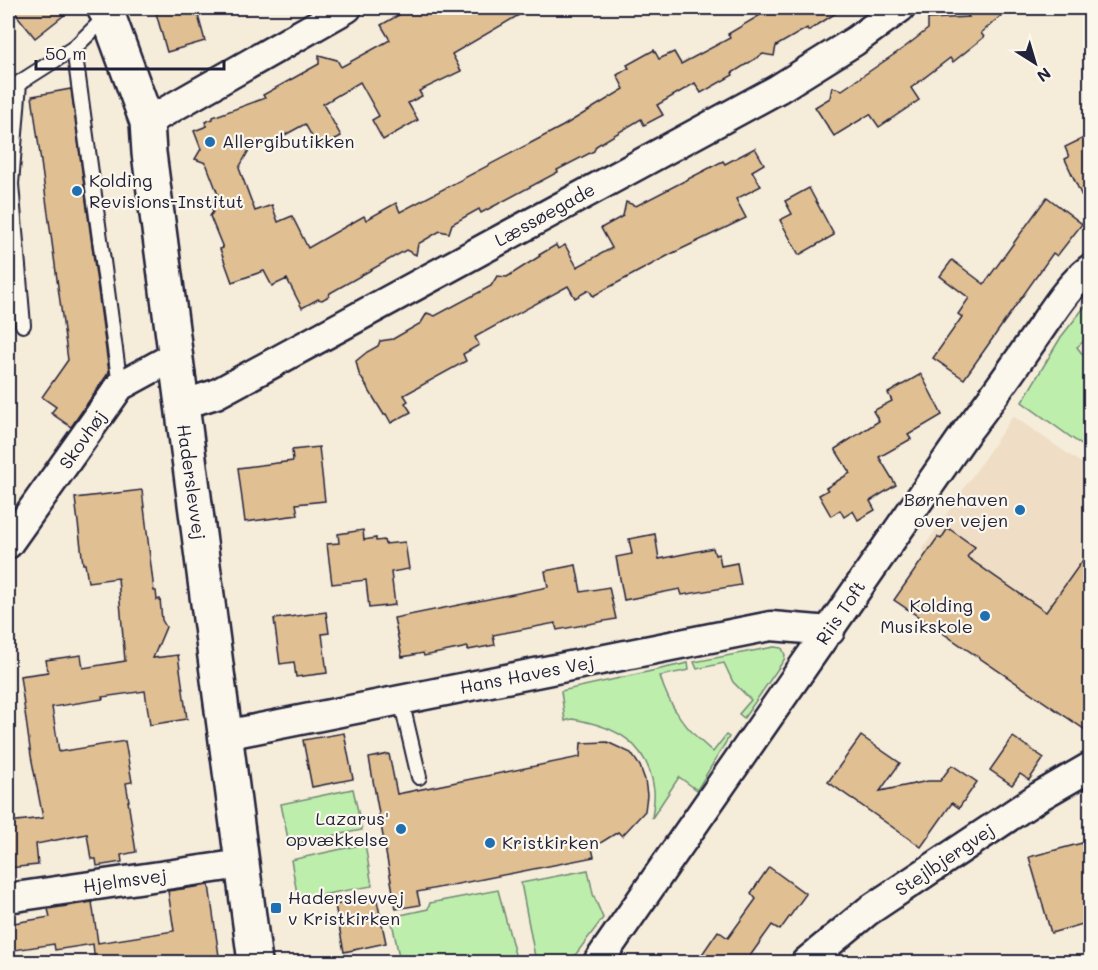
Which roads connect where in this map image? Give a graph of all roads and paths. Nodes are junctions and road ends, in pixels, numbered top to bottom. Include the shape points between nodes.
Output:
1 (347, 8) edge
2 (900, 8) edge
3 (106, 11) edge
4 (75, 48) junction
5 (147, 122) junction
6 (1090, 269) edge
7 (23, 325) dead end
8 (175, 356) junction
9 (120, 386) junction
10 (181, 405) junction
11 (8, 544) edge
12 (830, 631) junction
13 (401, 700) junction
14 (225, 735) junction
15 (1090, 767) edge
16 (419, 777) dead end
17 (242, 864) junction
18 (8, 898) edge
19 (255, 963) edge
20 (598, 963) edge
21 (806, 963) edge

1 - 5 street
2 - 10 street, Læssøegade via 778,89 216,394
3 - 4 lane
3 - 5 street, Haderslevvej
4 - 7 lane via 19,83 11,184
4 - 9 lane
5 - 8 street, Haderslevvej
6 - 12 street, Riis Toft via 1055,307
8 - 9 street, Skovhøj
8 - 10 street, Haderslevvej
9 - 11 street, Skovhøj
10 - 14 street, Haderslevvej
12 - 13 street, Hans Haves Vej via 771,626
12 - 20 street, Riis Toft
13 - 14 street, Hans Haves Vej
13 - 16 lane
14 - 17 street, Haderslevvej
15 - 21 street, Stejlbjergvej via 1040,796 868,912
17 - 18 street, Hjelmsvej
17 - 19 street, Haderslevvej

